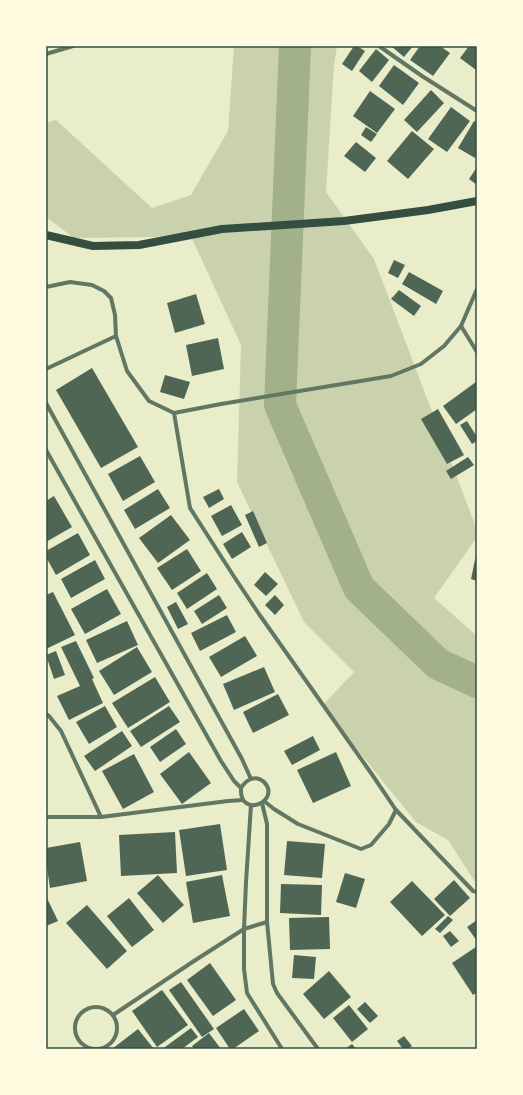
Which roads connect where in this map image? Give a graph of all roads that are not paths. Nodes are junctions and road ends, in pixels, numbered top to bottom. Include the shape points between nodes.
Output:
1 (73, 46) edge
2 (379, 46) edge
3 (386, 48) edge
4 (46, 54) edge
5 (477, 111) edge
6 (477, 201) edge
7 (46, 235) edge
8 (46, 287) edge
9 (477, 289) edge
10 (461, 326) junction
11 (116, 336) junction
12 (477, 352) edge
13 (46, 369) edge
14 (46, 404) edge
15 (174, 413) junction
16 (46, 450) edge
17 (46, 714) edge
18 (251, 779) junction
19 (241, 788) junction
20 (243, 800) junction
21 (263, 802) junction
22 (251, 805) junction
23 (396, 810) junction
24 (46, 817) edge
25 (101, 817) junction
26 (477, 892) edge
27 (267, 922) junction
28 (244, 929) junction
29 (113, 1015) junction
30 (281, 1049) edge
31 (318, 1049) edge

1 - 4 street
2 - 3 street
3 - 5 street via 422,76
6 - 7 main road via 344,221 222,230 139,245 93,246
8 - 11 street via 70,282 104,291 111,298
9 - 10 street
10 - 12 street
10 - 15 street via 444,346 421,364 391,376
11 - 13 street
11 - 15 street via 128,371 149,401
14 - 18 street
15 - 23 street via 190,508 255,608
16 - 19 street via 221,761
17 - 25 street via 61,731
18 - 19 street
18 - 21 street via 261,780 268,789 268,795
19 - 20 street
20 - 22 street
20 - 25 street
21 - 22 street
21 - 23 street via 298,824 361,849 372,845 389,824
21 - 27 street via 267,824
22 - 28 street
23 - 26 street via 473,891
24 - 25 street
27 - 28 street
27 - 31 street via 273,984
28 - 29 street
28 - 30 street via 247,993
29 - 29 street via 117,1026 115,1036 108,1045 97,1049 87,1047 78,1040 74,1030 76,1019 83,1010 94,1006 104,1008

